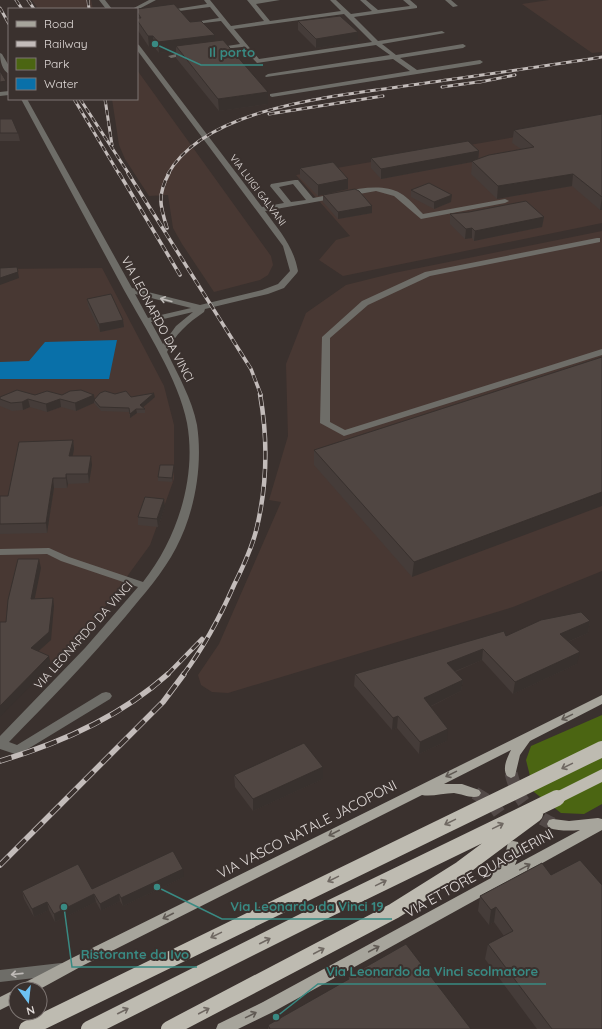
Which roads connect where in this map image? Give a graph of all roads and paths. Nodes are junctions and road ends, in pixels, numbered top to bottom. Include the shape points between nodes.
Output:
1 (102, 0) edge
2 (153, 0) edge
3 (277, 0) edge
4 (333, 0) edge
5 (363, 0) edge
6 (406, 0) edge
7 (448, 0) edge
8 (208, 2) edge
9 (251, 2) edge
10 (455, 6) dead end
11 (108, 8) edge
12 (137, 8) edge
13 (179, 9) edge
14 (377, 12) junction
15 (346, 14) junction
16 (222, 19) junction
17 (268, 22) junction
18 (197, 23) edge
19 (230, 28) junction
20 (442, 33) dead end
21 (378, 43) junction
22 (244, 45) junction
23 (463, 46) dead end
24 (138, 47) edge
25 (208, 51) edge
26 (193, 53) edge
27 (0, 55) edge
28 (171, 56) dead end
29 (395, 57) junction
30 (480, 62) dead end
31 (8, 70) edge
32 (415, 72) junction
33 (268, 76) dead end
34 (272, 95) dead end
35 (25, 100) edge
36 (311, 201) junction
37 (505, 201) dead end
38 (289, 205) junction
39 (260, 210) junction
40 (600, 239) edge
41 (128, 289) junction
42 (204, 307) junction
43 (146, 321) junction
44 (181, 325) junction
45 (163, 352) junction
46 (602, 352) edge
47 (0, 552) edge
48 (145, 586) junction
49 (106, 696) dead end
50 (602, 699) edge
51 (527, 737) junction
52 (0, 744) edge
53 (602, 749) edge
54 (511, 773) tunnel mouth
55 (602, 775) edge
56 (415, 793) junction
57 (475, 793) tunnel mouth
58 (557, 798) junction
59 (602, 823) edge
60 (552, 824) tunnel mouth
61 (514, 846) dead end
62 (486, 889) junction
63 (63, 969) junction
64 (0, 976) edge
65 (41, 981) edge
66 (27, 1029) edge
67 (89, 1029) edge
68 (169, 1029) edge
69 (223, 1029) edge

1 - 11 street
2 - 12 street
3 - 9 street
4 - 15 street
5 - 14 street
6 - 14 street via 415,7
7 - 10 street
8 - 13 street
8 - 16 street
9 - 17 street
14 - 15 street
15 - 17 street
15 - 21 street
16 - 18 street
16 - 19 street
17 - 19 street
19 - 22 street
20 - 21 street
21 - 22 street via 257,61
21 - 29 street
22 - 25 street
23 - 29 street
24 - 39 street, VIA LUIGI GALVANI
26 - 28 street
27 - 31 street
29 - 32 street
29 - 33 street
30 - 32 street
32 - 34 street
35 - 41 street, VIA LEONARDO DA VINCI
36 - 37 street via 364,191 389,190 399,194 421,216
36 - 38 street
36 - 38 street via 295,182 274,186
38 - 39 street
39 - 42 street, VIA LUIGI GALVANI via 287,246 294,271 282,286
40 - 46 street via 428,274 365,303 326,337 325,423 344,433
42 -> 41 street
41 - 43 street, VIA LEONARDO DA VINCI
42 - 43 street
42 - 44 street
43 - 44 street
43 - 45 street, VIA LEONARDO DA VINCI
44 - 45 street via 169,339
45 - 48 street, VIA LEONARDO DA VINCI via 182,393 191,423 194,462 188,497 177,533 163,562
47 - 48 street via 49,551 65,559
48 - 52 street, VIA LEONARDO DA VINCI via 99,640
49 - 52 street via 18,750
50 -> 51 main road, VIA VASCO NATALE JACOPONI
51 - 54 main road via 514,753
51 -> 56 main road, VIA VASCO NATALE JACOPONI
53 -> 66 highway, bridge
55 - 58 highway
56 - 57 main road via 454,788
56 -> 63 main road, VIA VASCO NATALE JACOPONI
67 -> 58 highway, bridge
68 -> 58 highway, bridge via 394,911 461,869
59 - 60 main road via 586,826
62 -> 59 main road, VIA ETTORE QUAGLIERINI
61 - 62 main road via 513,858 507,869
69 -> 62 main road, VIA ETTORE QUAGLIERINI
63 -> 64 street
63 - 65 main road, VIA VASCO NATALE JACOPONI

